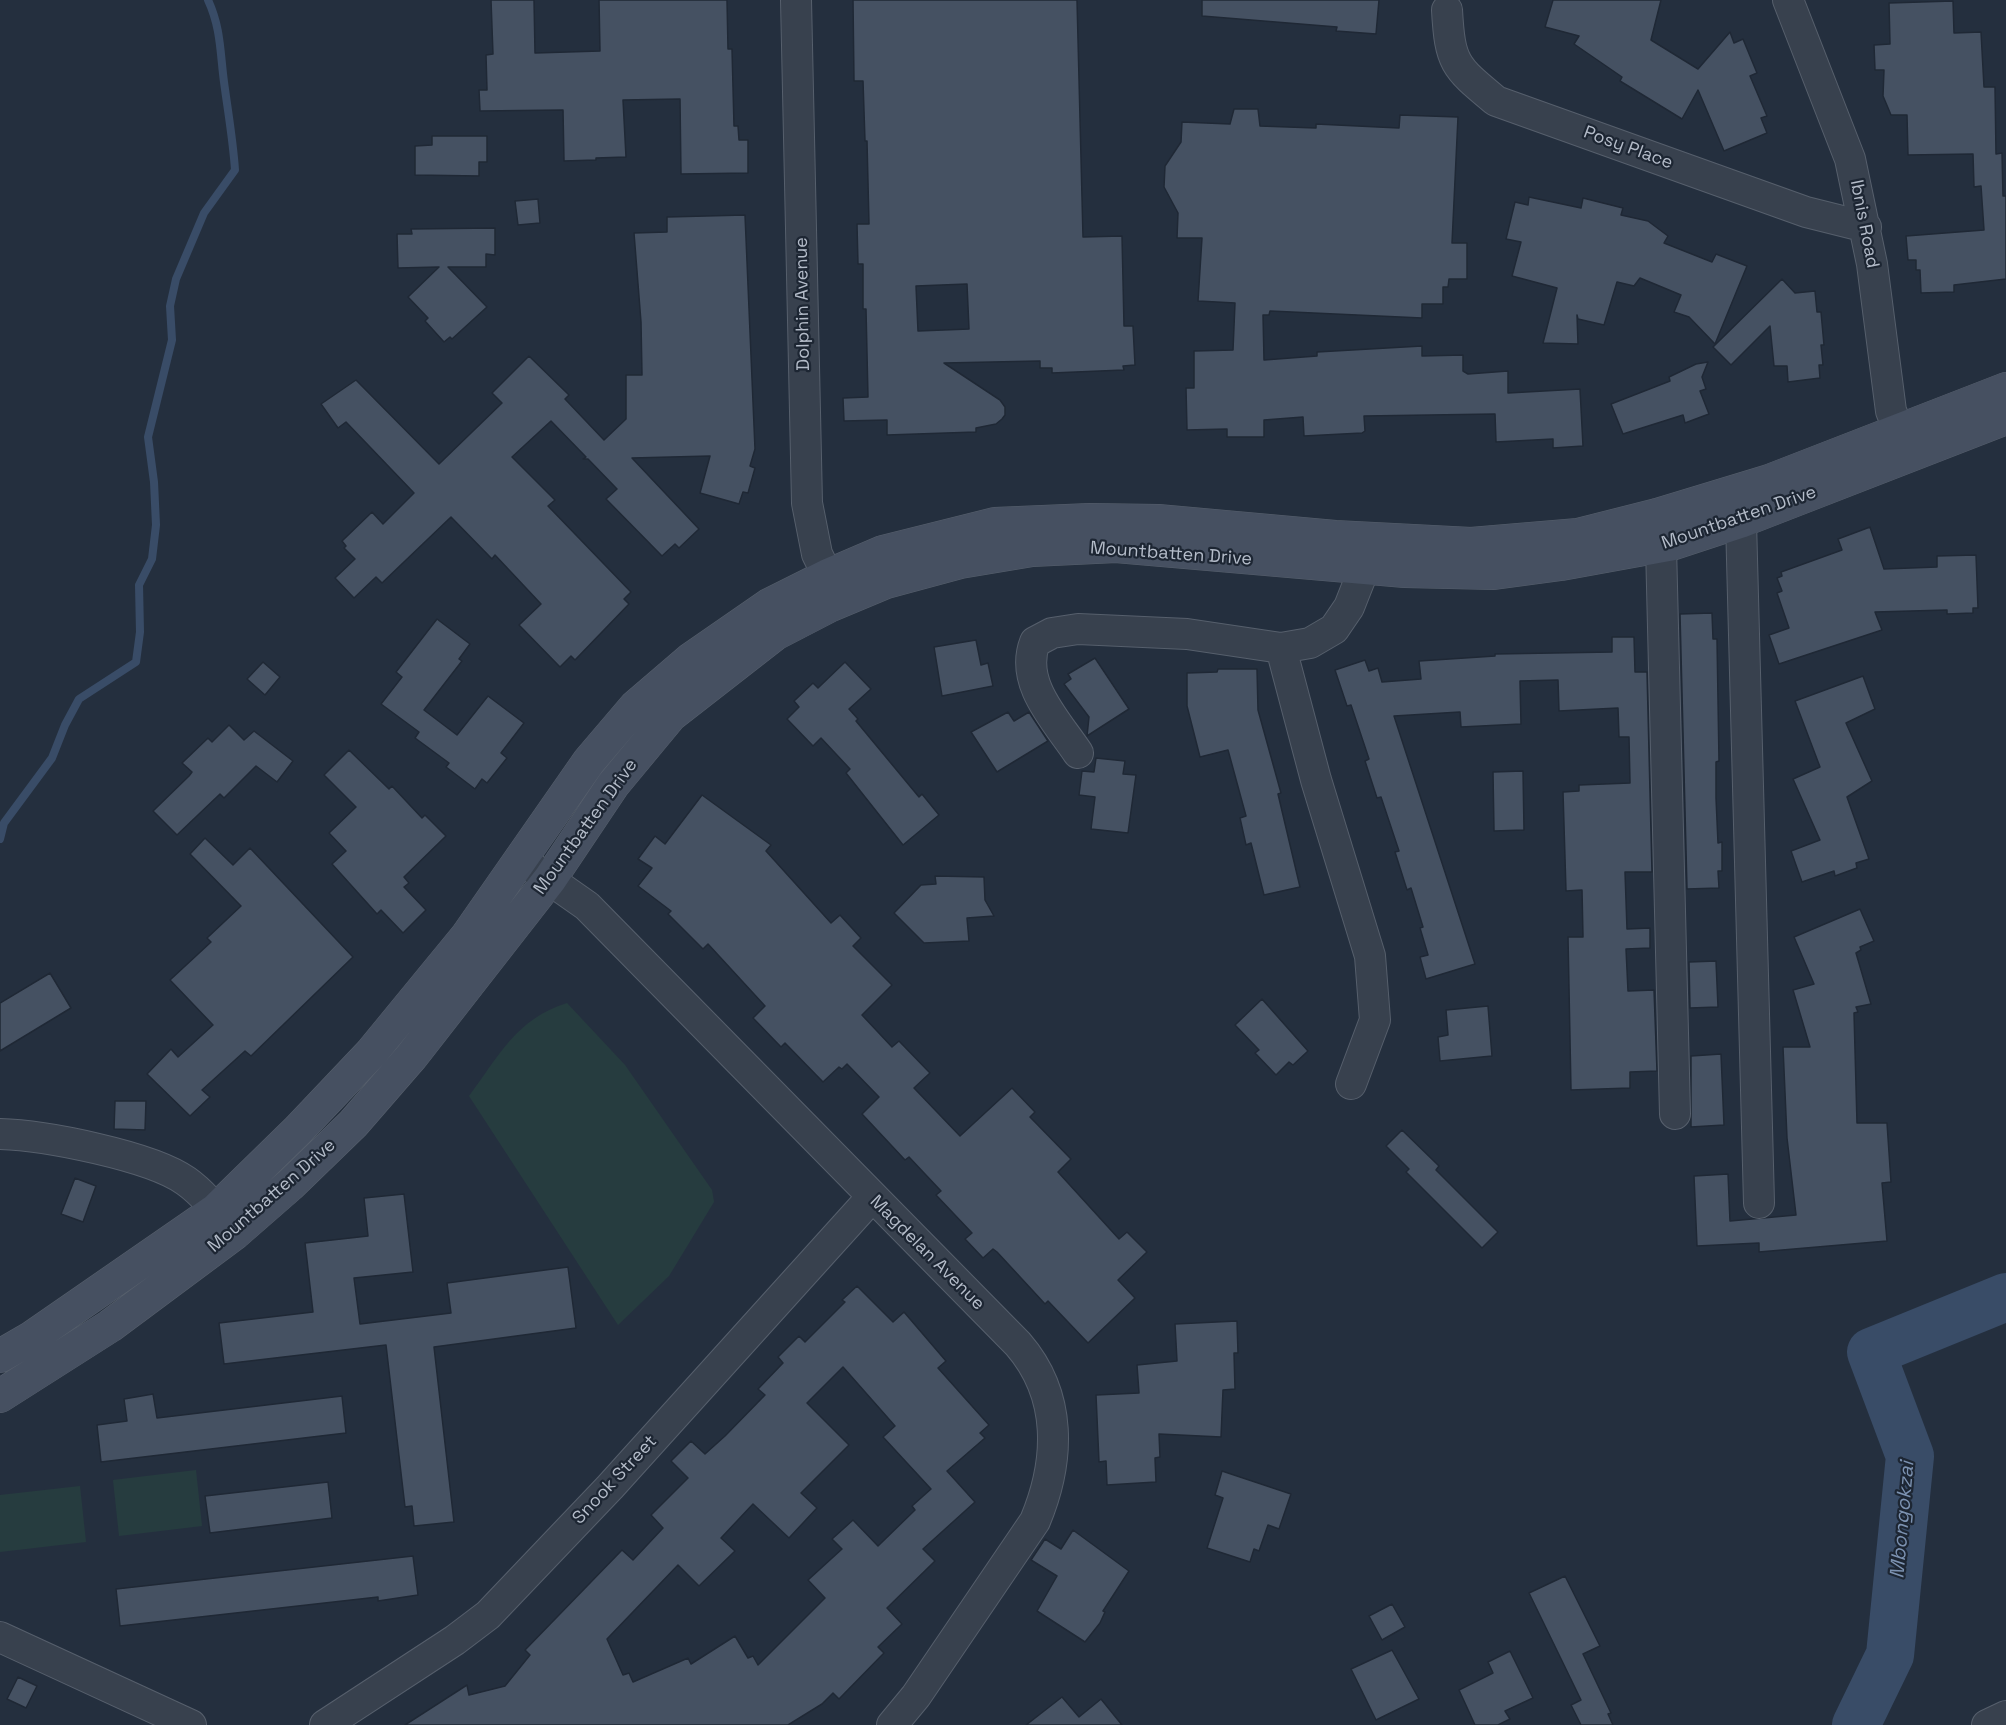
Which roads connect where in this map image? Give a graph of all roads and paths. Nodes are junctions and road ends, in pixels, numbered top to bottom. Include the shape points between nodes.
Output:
1 (796, 0) edge
2 (1788, 0) edge
3 (1447, 10) dead end
4 (1866, 227) junction
5 (2006, 389) edge
6 (2006, 418) edge
7 (1904, 443) junction
8 (1741, 521) junction
9 (1661, 546) junction
10 (1364, 568) junction
11 (833, 588) junction
12 (1281, 648) junction
13 (1078, 753) dead end
14 (520, 859) junction
15 (550, 879) junction
16 (1351, 1084) dead end
17 (1675, 1114) dead end
18 (0, 1134) edge
19 (872, 1197) junction
20 (1759, 1203) dead end
21 (226, 1221) junction
22 (0, 1356) edge
23 (0, 1396) edge
24 (0, 1637) edge
25 (2006, 1716) edge
26 (191, 1725) edge
27 (326, 1725) edge
28 (892, 1725) edge
29 (1987, 1725) edge

1 - 11 street, Dolphin Avenue via 807,503 817,554
2 - 4 street, Ibnis Road via 1840,128
3 - 4 street, Posy Place via 1449,42 1460,71 1496,101 1806,212
4 - 7 street, Ibnis Road via 1891,411
5 - 7 main road, Mountbatten Drive
6 - 7 main road, Mountbatten Drive
7 - 8 main road, Mountbatten Drive
7 - 11 main road, Mountbatten Drive via 1578,535 1471,544 1158,521 995,524 883,552
8 - 9 main road, Mountbatten Drive
8 - 20 street
9 - 10 main road, Mountbatten Drive via 1494,573
9 - 17 street
10 - 11 main road, Mountbatten Drive via 1116,546 1032,550 960,562 886,582
10 - 12 street via 1349,607 1334,629 1310,643
11 - 14 main road, Mountbatten Drive via 769,605 690,659 635,707 589,761
11 - 15 main road, Mountbatten Drive via 671,715 613,785
12 - 13 street via 1187,634 1078,629 1052,633 1035,642 1030,675
12 - 16 street via 1316,780 1370,956 1375,1020
14 - 15 street, Magdelan Avenue
14 - 21 main road, Mountbatten Drive via 467,936
15 - 19 street, Magdelan Avenue via 587,906
15 - 21 main road, Mountbatten Drive via 375,1098 290,1185
18 - 21 street via 54,1140 157,1166 187,1181
19 - 27 street, Snook Street via 489,1615
19 - 28 street, Magdelan Avenue via 1034,1363 1043,1380 1052,1431 1048,1491 1035,1521 916,1696
21 - 22 main road, Mountbatten Drive
21 - 23 main road, Mountbatten Drive via 110,1326
24 - 26 street
25 - 29 street

